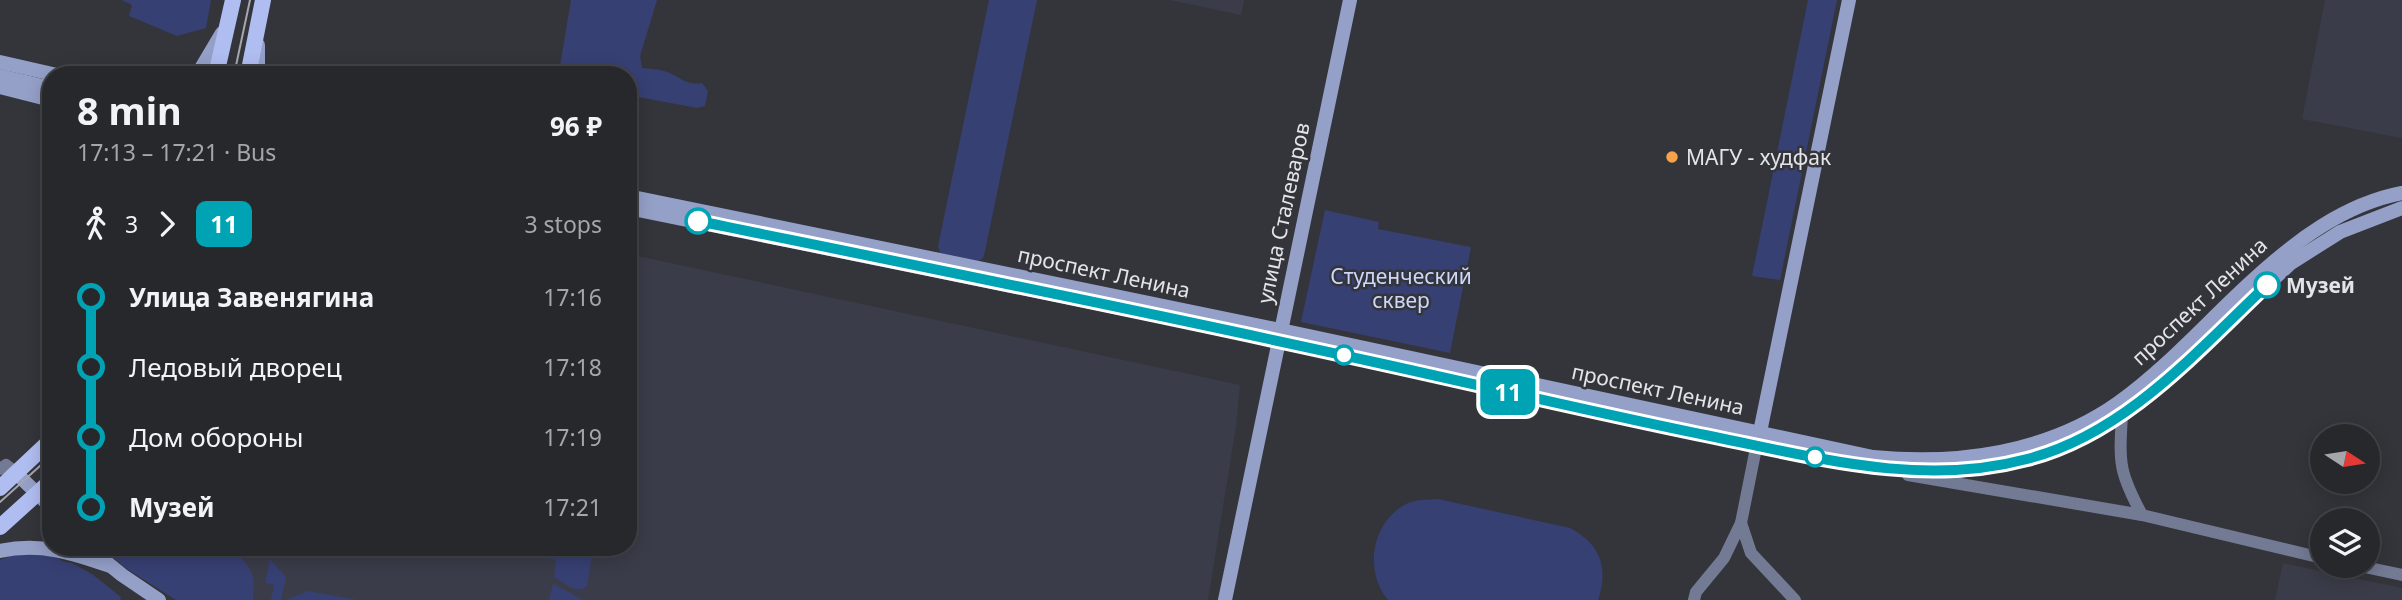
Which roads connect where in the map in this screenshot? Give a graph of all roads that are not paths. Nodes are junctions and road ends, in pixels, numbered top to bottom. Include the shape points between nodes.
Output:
1 (233, 0) edge
2 (263, 0) edge
3 (1350, 0) edge
4 (1849, 0) edge
5 (229, 19) junction
6 (258, 26) junction
7 (0, 62) edge
8 (202, 66) edge
9 (218, 66) edge
10 (250, 66) edge
11 (258, 66) edge
12 (42, 72) edge
13 (0, 76) edge
14 (42, 86) edge
15 (0, 87) edge
16 (42, 98) edge
17 (2402, 193) edge
18 (637, 198) edge
19 (2402, 208) edge
20 (637, 210) edge
21 (1278, 335) junction
22 (2122, 415) junction
23 (1758, 439) junction
24 (42, 446) edge
25 (1868, 467) junction
26 (8, 471) edge
27 (0, 488) edge
28 (42, 489) edge
29 (37, 494) junction
30 (42, 499) edge
31 (2142, 515) junction
32 (1741, 523) junction
33 (0, 527) edge
34 (42, 547) edge
35 (0, 551) edge
36 (1751, 553) junction
37 (79, 556) edge
38 (98, 556) edge
39 (2310, 556) edge
40 (1724, 558) junction
41 (110, 566) junction
42 (2380, 570) edge
43 (2402, 575) edge
44 (1693, 597) edge
45 (159, 600) edge
46 (1225, 600) edge
47 (1795, 600) edge

1 - 5 main road
2 - 6 main road
3 - 21 main road, улица Сталеваров
4 - 23 main road
5 - 8 main road
5 - 9 main road
6 - 10 main road
6 - 11 main road
7 - 12 main road
13 - 14 main road
15 - 16 main road
17 - 23 main road, проспект Ленина via 2331,220 2284,251 2165,364 2119,402 2068,431 1984,456 1945,459 1873,457
18 - 21 main road, проспект Ленина
19 - 22 main road, проспект Ленина via 2340,232 2291,264
20 - 21 main road, проспект Ленина
21 - 23 main road, проспект Ленина
21 - 46 main road, улица Сталеваров
22 - 25 main road, проспект Ленина via 2072,442 2007,464 1944,472
22 - 31 street via 2120,464 2124,483
23 - 25 main road, проспект Ленина
23 - 32 street
24 - 26 main road
25 - 31 street
26 - 27 main road
26 - 29 main road
28 - 29 main road
29 - 30 main road
29 - 33 main road
31 - 39 street
32 - 36 street
32 - 40 street
34 - 35 main road
36 - 40 street
36 - 47 street
37 - 41 main road
38 - 41 main road
40 - 44 street
41 - 45 main road
42 - 43 street

